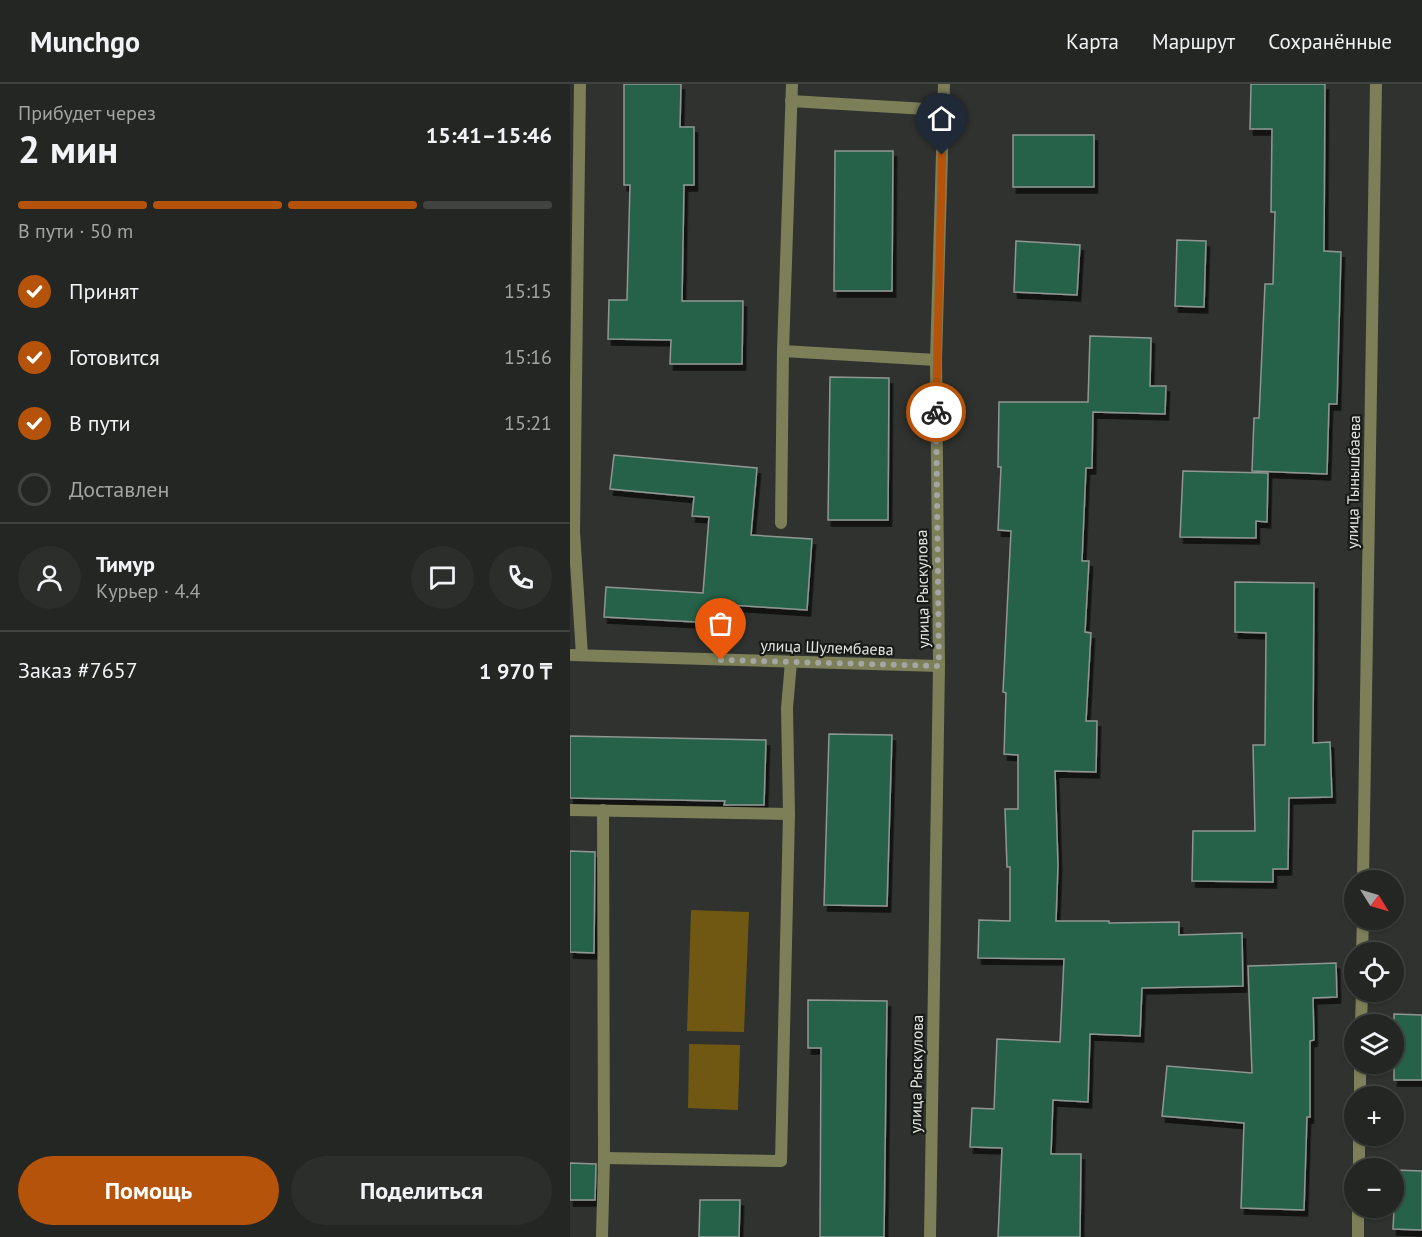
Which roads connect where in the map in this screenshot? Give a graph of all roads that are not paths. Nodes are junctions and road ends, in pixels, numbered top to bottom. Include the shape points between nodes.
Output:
1 (580, 84) edge
2 (792, 84) edge
3 (944, 84) edge
4 (1376, 84) edge
5 (791, 101) junction
6 (943, 110) junction
7 (783, 351) junction
8 (936, 360) junction
9 (781, 523) dead end
10 (576, 655) edge
11 (791, 662) junction
12 (939, 666) junction
13 (570, 810) edge
14 (603, 810) junction
15 (789, 814) junction
16 (1364, 870) edge
17 (604, 1158) junction
18 (1358, 1218) edge
19 (602, 1237) edge
20 (930, 1237) edge
21 (1358, 1237) edge

1 - 10 street
2 - 5 street
3 - 6 street, улица Рыскулова
4 - 16 street, улица Тынышбаева
5 - 6 street
5 - 7 street
6 - 8 street, улица Рыскулова
7 - 8 street
7 - 9 street
8 - 12 street, улица Рыскулова
10 - 11 street, улица Шулембаева
11 - 12 street, улица Шулембаева
11 - 15 street via 787,708
12 - 20 street, улица Рыскулова
13 - 14 street
14 - 15 street
14 - 17 street
15 - 17 street via 782,1161
17 - 19 street
18 - 21 street

